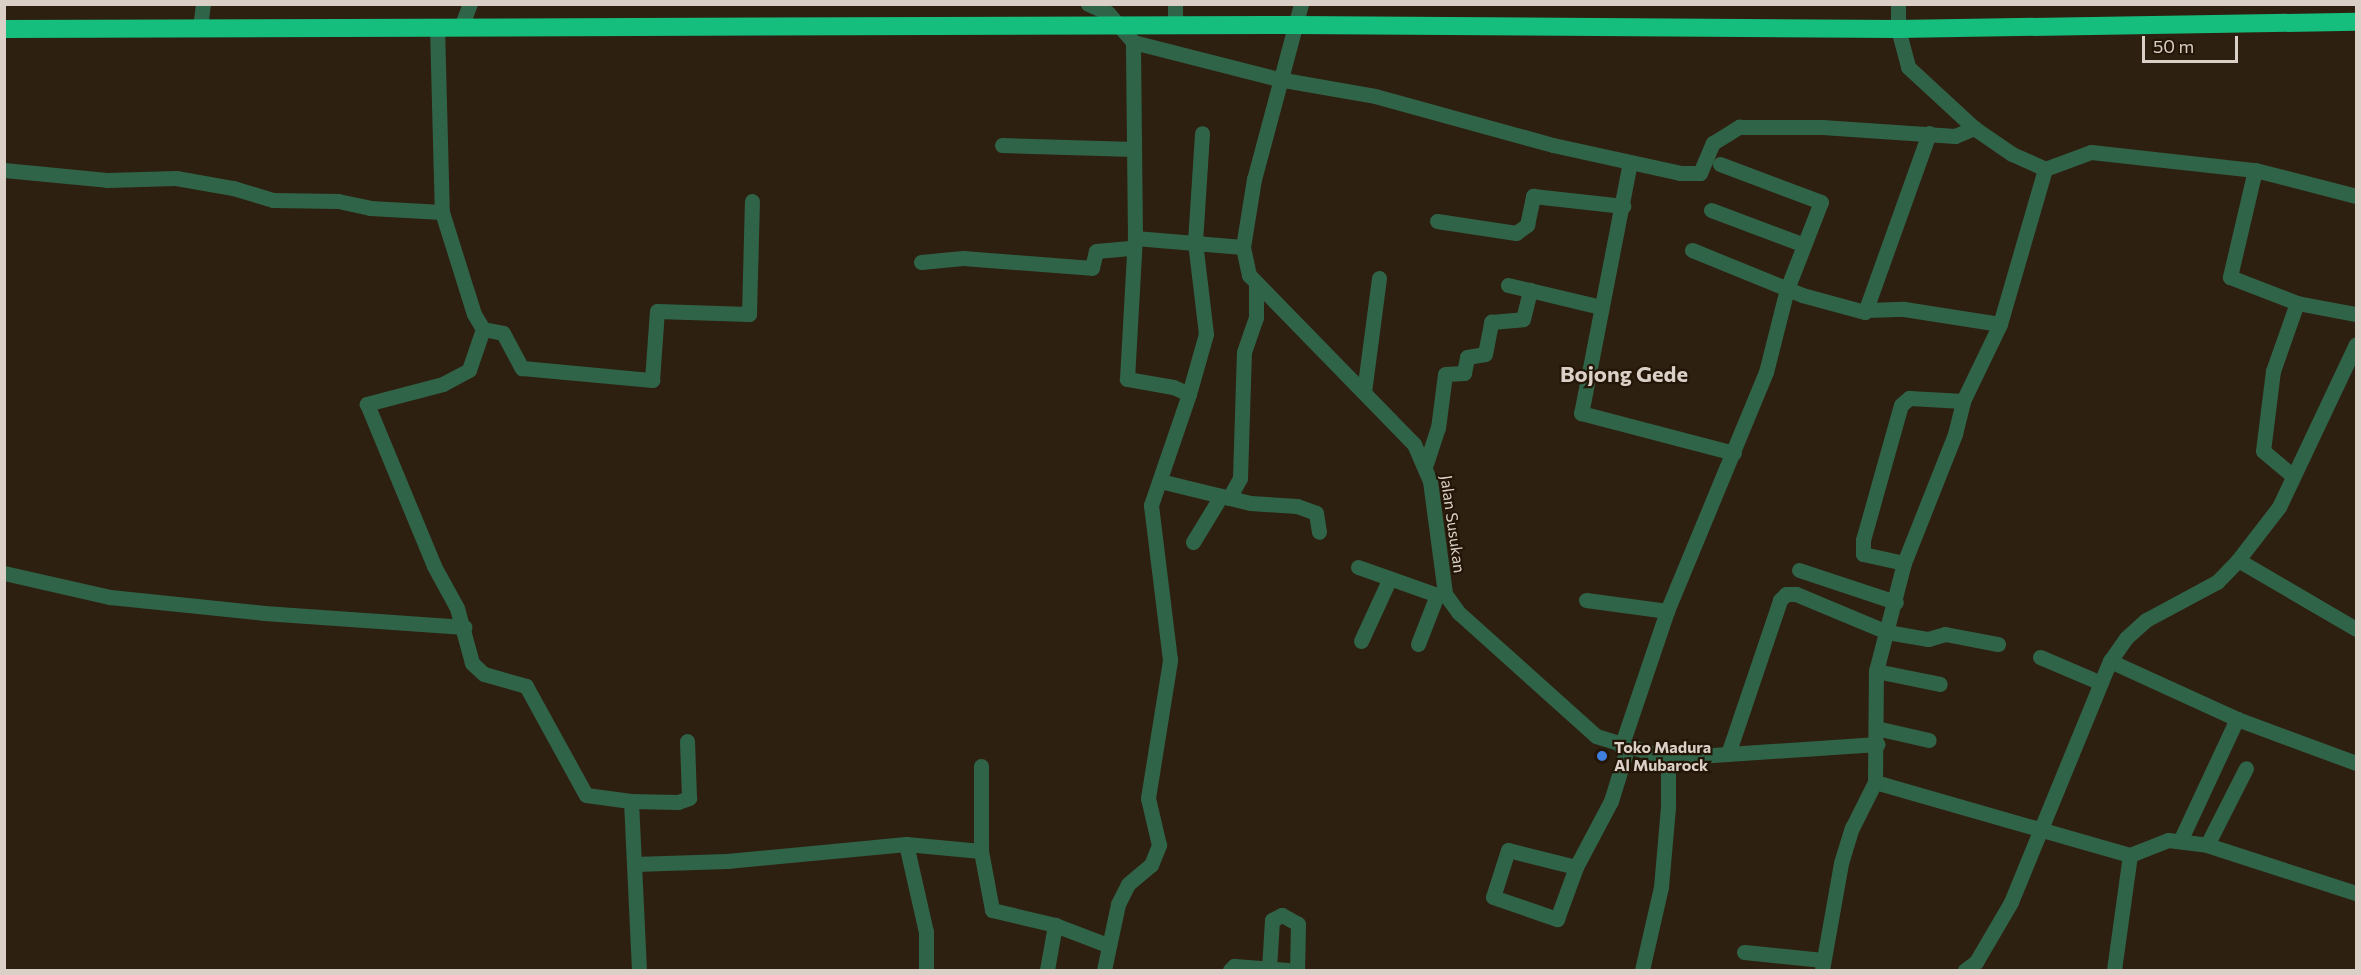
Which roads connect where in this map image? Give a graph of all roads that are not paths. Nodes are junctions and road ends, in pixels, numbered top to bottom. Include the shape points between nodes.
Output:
1 (203, 4) edge
2 (470, 4) edge
3 (1088, 4) edge
4 (1175, 4) edge
5 (1301, 4) edge
6 (1898, 4) edge
7 (1111, 14) edge
8 (2356, 22) edge
9 (1175, 25) junction
10 (1294, 25) junction
11 (436, 27) junction
12 (462, 27) junction
13 (4, 28) edge
14 (200, 28) junction
15 (1898, 29) junction
16 (1133, 42) junction
17 (1278, 79) junction
18 (1974, 128) junction
19 (1202, 133) dead end
20 (1929, 133) junction
21 (1002, 146) dead end
22 (1134, 149) junction
23 (1630, 162) junction
24 (1720, 164) dead end
25 (2046, 169) junction
26 (4, 170) edge
27 (2255, 170) junction
28 (2356, 196) edge
29 (752, 201) dead end
30 (1623, 206) junction
31 (1711, 210) dead end
32 (442, 212) junction
33 (1437, 221) dead end
34 (1195, 242) junction
35 (1134, 243) junction
36 (1804, 245) junction
37 (1243, 247) junction
38 (1692, 250) dead end
39 (921, 262) dead end
40 (1379, 278) dead end
41 (1508, 285) dead end
42 (1256, 286) junction
43 (1787, 289) junction
44 (1530, 290) junction
45 (2297, 303) junction
46 (1601, 307) junction
47 (1868, 310) junction
48 (2356, 314) edge
49 (2000, 324) junction
50 (483, 328) junction
51 (2355, 349) edge
52 (1364, 392) junction
53 (1189, 394) junction
54 (1963, 401) junction
55 (1734, 453) junction
56 (1426, 464) junction
57 (2293, 476) junction
58 (1160, 481) junction
59 (1225, 497) junction
60 (1319, 532) dead end
61 (1193, 542) dead end
62 (2238, 560) junction
63 (1904, 563) junction
64 (1358, 567) dead end
65 (1798, 570) dead end
66 (4, 573) edge
67 (1390, 578) junction
68 (1441, 594) junction
69 (1586, 600) dead end
70 (1896, 602) junction
71 (1666, 611) junction
72 (465, 627) junction
73 (2356, 629) edge
74 (1887, 632) junction
75 (1361, 641) dead end
76 (1418, 644) dead end
77 (1998, 644) dead end
78 (2040, 657) dead end
79 (2110, 661) junction
80 (1876, 671) junction
81 (2101, 683) junction
82 (1940, 684) dead end
83 (2237, 719) junction
84 (1876, 728) junction
85 (1929, 740) dead end
86 (687, 741) dead end
87 (1878, 744) junction
88 (1624, 748) junction
89 (1728, 754) junction
90 (1668, 758) junction
91 (2356, 763) edge
92 (981, 766) dead end
93 (2246, 768) dead end
94 (1875, 782) junction
95 (631, 801) junction
96 (2038, 830) junction
97 (2180, 841) junction
98 (906, 844) junction
99 (2207, 845) junction
100 (981, 851) junction
101 (2130, 855) junction
102 (634, 864) junction
103 (1576, 867) junction
104 (2356, 893) edge
105 (1055, 925) junction
106 (1107, 945) junction
107 (1744, 952) dead end
108 (1822, 965) edge
109 (1269, 969) junction
110 (639, 970) edge
111 (926, 970) edge
112 (1047, 970) edge
113 (1104, 970) edge
114 (1230, 970) edge
115 (1288, 970) edge
116 (1297, 970) edge
117 (1642, 970) edge
118 (1965, 970) edge
119 (2114, 970) edge

1 - 14 street
2 - 12 street
3 - 7 street
4 - 9 street
5 - 10 street, Jalan Susukan
6 - 15 street
7 - 9 highway
7 - 12 highway
7 - 16 street
8 - 15 highway
9 - 10 highway
10 - 15 highway
10 - 17 street, Jalan Susukan
11 - 12 highway
11 - 14 highway
11 - 32 street
13 - 14 highway
15 - 18 street via 1908,67
16 - 17 street
16 - 22 street
17 - 23 street via 1375,96 1553,146
17 - 37 street, Jalan Susukan
18 - 20 street via 1955,136
18 - 25 street via 2012,154
19 - 34 street
20 - 23 street via 1739,127 1713,143 1700,173
20 - 47 street
21 - 22 street
22 - 35 street
23 - 30 street
24 - 36 street via 1821,202
25 - 27 street via 2091,152
25 - 49 street
26 - 32 street via 107,180 176,178 273,200 338,201 369,208
27 - 28 street
27 - 45 street via 2230,277
29 - 50 street via 749,314 657,311 652,380 522,368 503,333
30 - 33 street via 1533,196 1527,225 1516,232
30 - 46 street
31 - 36 street
32 - 50 street via 467,297
34 - 35 street
34 - 37 street
34 - 53 street via 1206,334
35 - 39 street via 1096,250 1092,268 963,258
35 - 53 street via 1126,379 1173,387
36 - 43 street
37 - 42 street, Jalan Susukan via 1248,275
38 - 43 street
40 - 52 street
41 - 44 street
42 - 52 street, Jalan Susukan
42 - 59 street via 1256,318 1244,352 1240,478
43 - 47 street via 1862,313
43 - 55 street via 1766,372
44 - 46 street
44 - 56 street via 1522,319 1491,322 1485,354 1467,357 1464,373 1445,374 1438,428
45 - 48 street
45 - 57 street via 2273,371 2264,451
46 - 55 street via 1581,413
47 - 49 street via 1904,309
49 - 54 street
50 - 72 street via 469,370 443,384 367,404 434,566
51 - 57 street
52 - 56 street, Jalan Susukan via 1395,421
53 - 58 street
54 - 63 street via 1955,434
54 - 63 street via 1909,398 1901,405 1863,540 1863,554
55 - 71 street
56 - 68 street, Jalan Susukan
57 - 62 street via 2279,507
58 - 59 street
58 - 106 street via 1151,506 1170,660 1148,798 1159,845 1151,865 1128,884
59 - 60 street via 1250,503 1286,503 1316,513
59 - 61 street
62 - 73 street
62 - 79 street via 2217,582 2146,620 2126,638
63 - 70 street
64 - 67 street
65 - 70 street
66 - 72 street via 110,597
67 - 68 street
67 - 75 street
68 - 76 street
68 - 88 street, Jalan Susukan via 1502,656 1566,712 1596,736
69 - 71 street
70 - 74 street
71 - 88 street
72 - 95 street via 477,670 520,682 530,690 579,790 595,798
74 - 77 street via 1928,639 1942,634
74 - 80 street
74 - 89 street via 1796,594 1782,596
78 - 81 street
79 - 81 street
79 - 83 street
80 - 82 street
80 - 84 street
81 - 96 street
83 - 91 street
83 - 97 street
84 - 85 street
84 - 87 street
86 - 95 street via 689,798 678,802
87 - 89 street, Jalan Susukan
87 - 94 street
88 - 90 street, Jalan Susukan
88 - 103 street via 1611,801
89 - 90 street, Jalan Susukan
90 - 117 street via 1661,887
92 - 100 street
93 - 99 street
94 - 96 street
94 - 108 street via 1852,828 1841,863
95 - 102 street
96 - 101 street
96 - 118 street via 2011,903 1976,962
97 - 99 street
97 - 101 street via 2168,840
98 - 100 street
98 - 102 street via 727,861
98 - 111 street via 926,932
99 - 104 street
100 - 105 street via 992,910
101 - 119 street
102 - 110 street
103 - 103 street via 1508,850 1492,897 1502,904 1557,919
105 - 106 street
105 - 112 street
106 - 113 street
107 - 108 street
109 - 114 street via 1233,966
109 - 115 street
109 - 116 street via 1272,920 1282,915 1298,924

